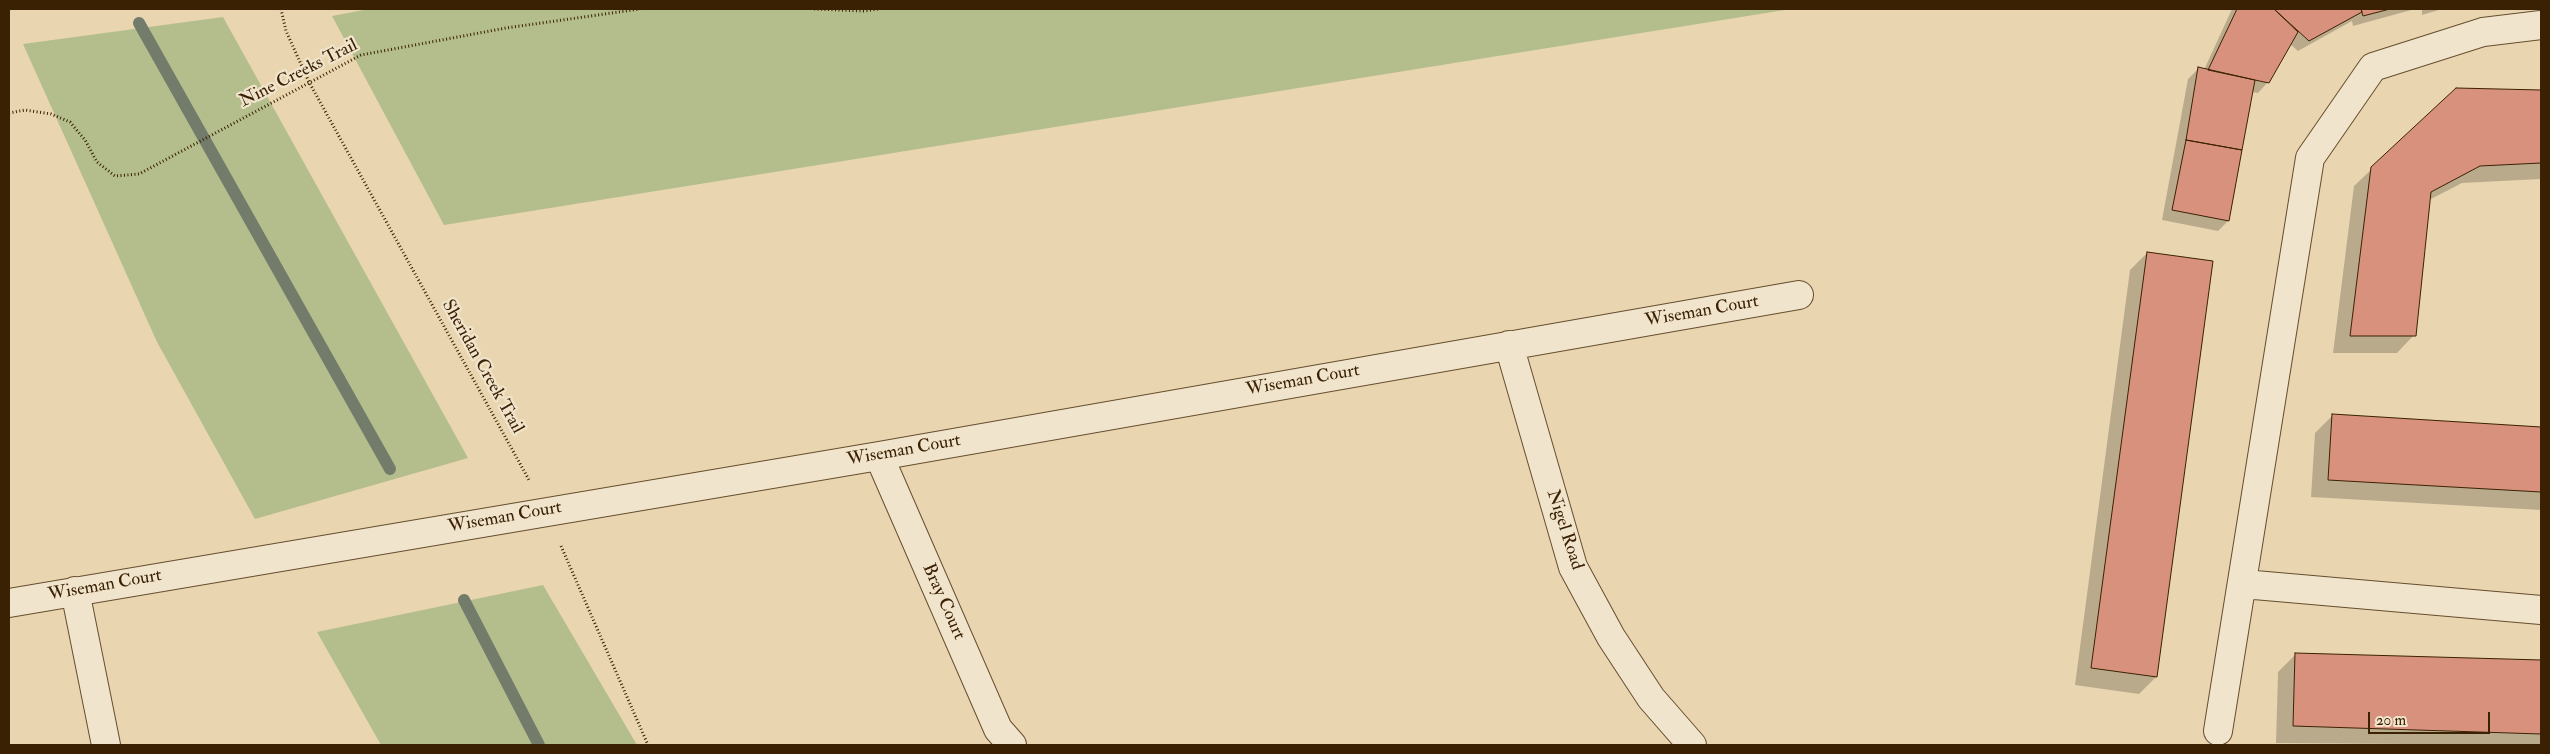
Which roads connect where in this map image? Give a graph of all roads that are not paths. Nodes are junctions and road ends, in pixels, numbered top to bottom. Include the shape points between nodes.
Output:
1 (2541, 24) edge
2 (1799, 295) dead end
3 (1509, 345) junction
4 (879, 456) junction
5 (2243, 584) junction
6 (75, 591) junction
7 (9, 603) edge
8 (2541, 610) edge
9 (2218, 732) dead end
10 (106, 745) edge
11 (1012, 745) edge
12 (1692, 745) edge

1 - 5 street via 2483,32 2373,67 2310,158
2 - 3 street, Wiseman Court
3 - 4 street, Wiseman Court
3 - 12 street, Nigel Road via 1573,566 1611,637 1651,698
4 - 6 street, Wiseman Court
4 - 11 street, Bray Court via 998,729
5 - 8 street
5 - 9 street
6 - 7 street, Wiseman Court
6 - 10 street

